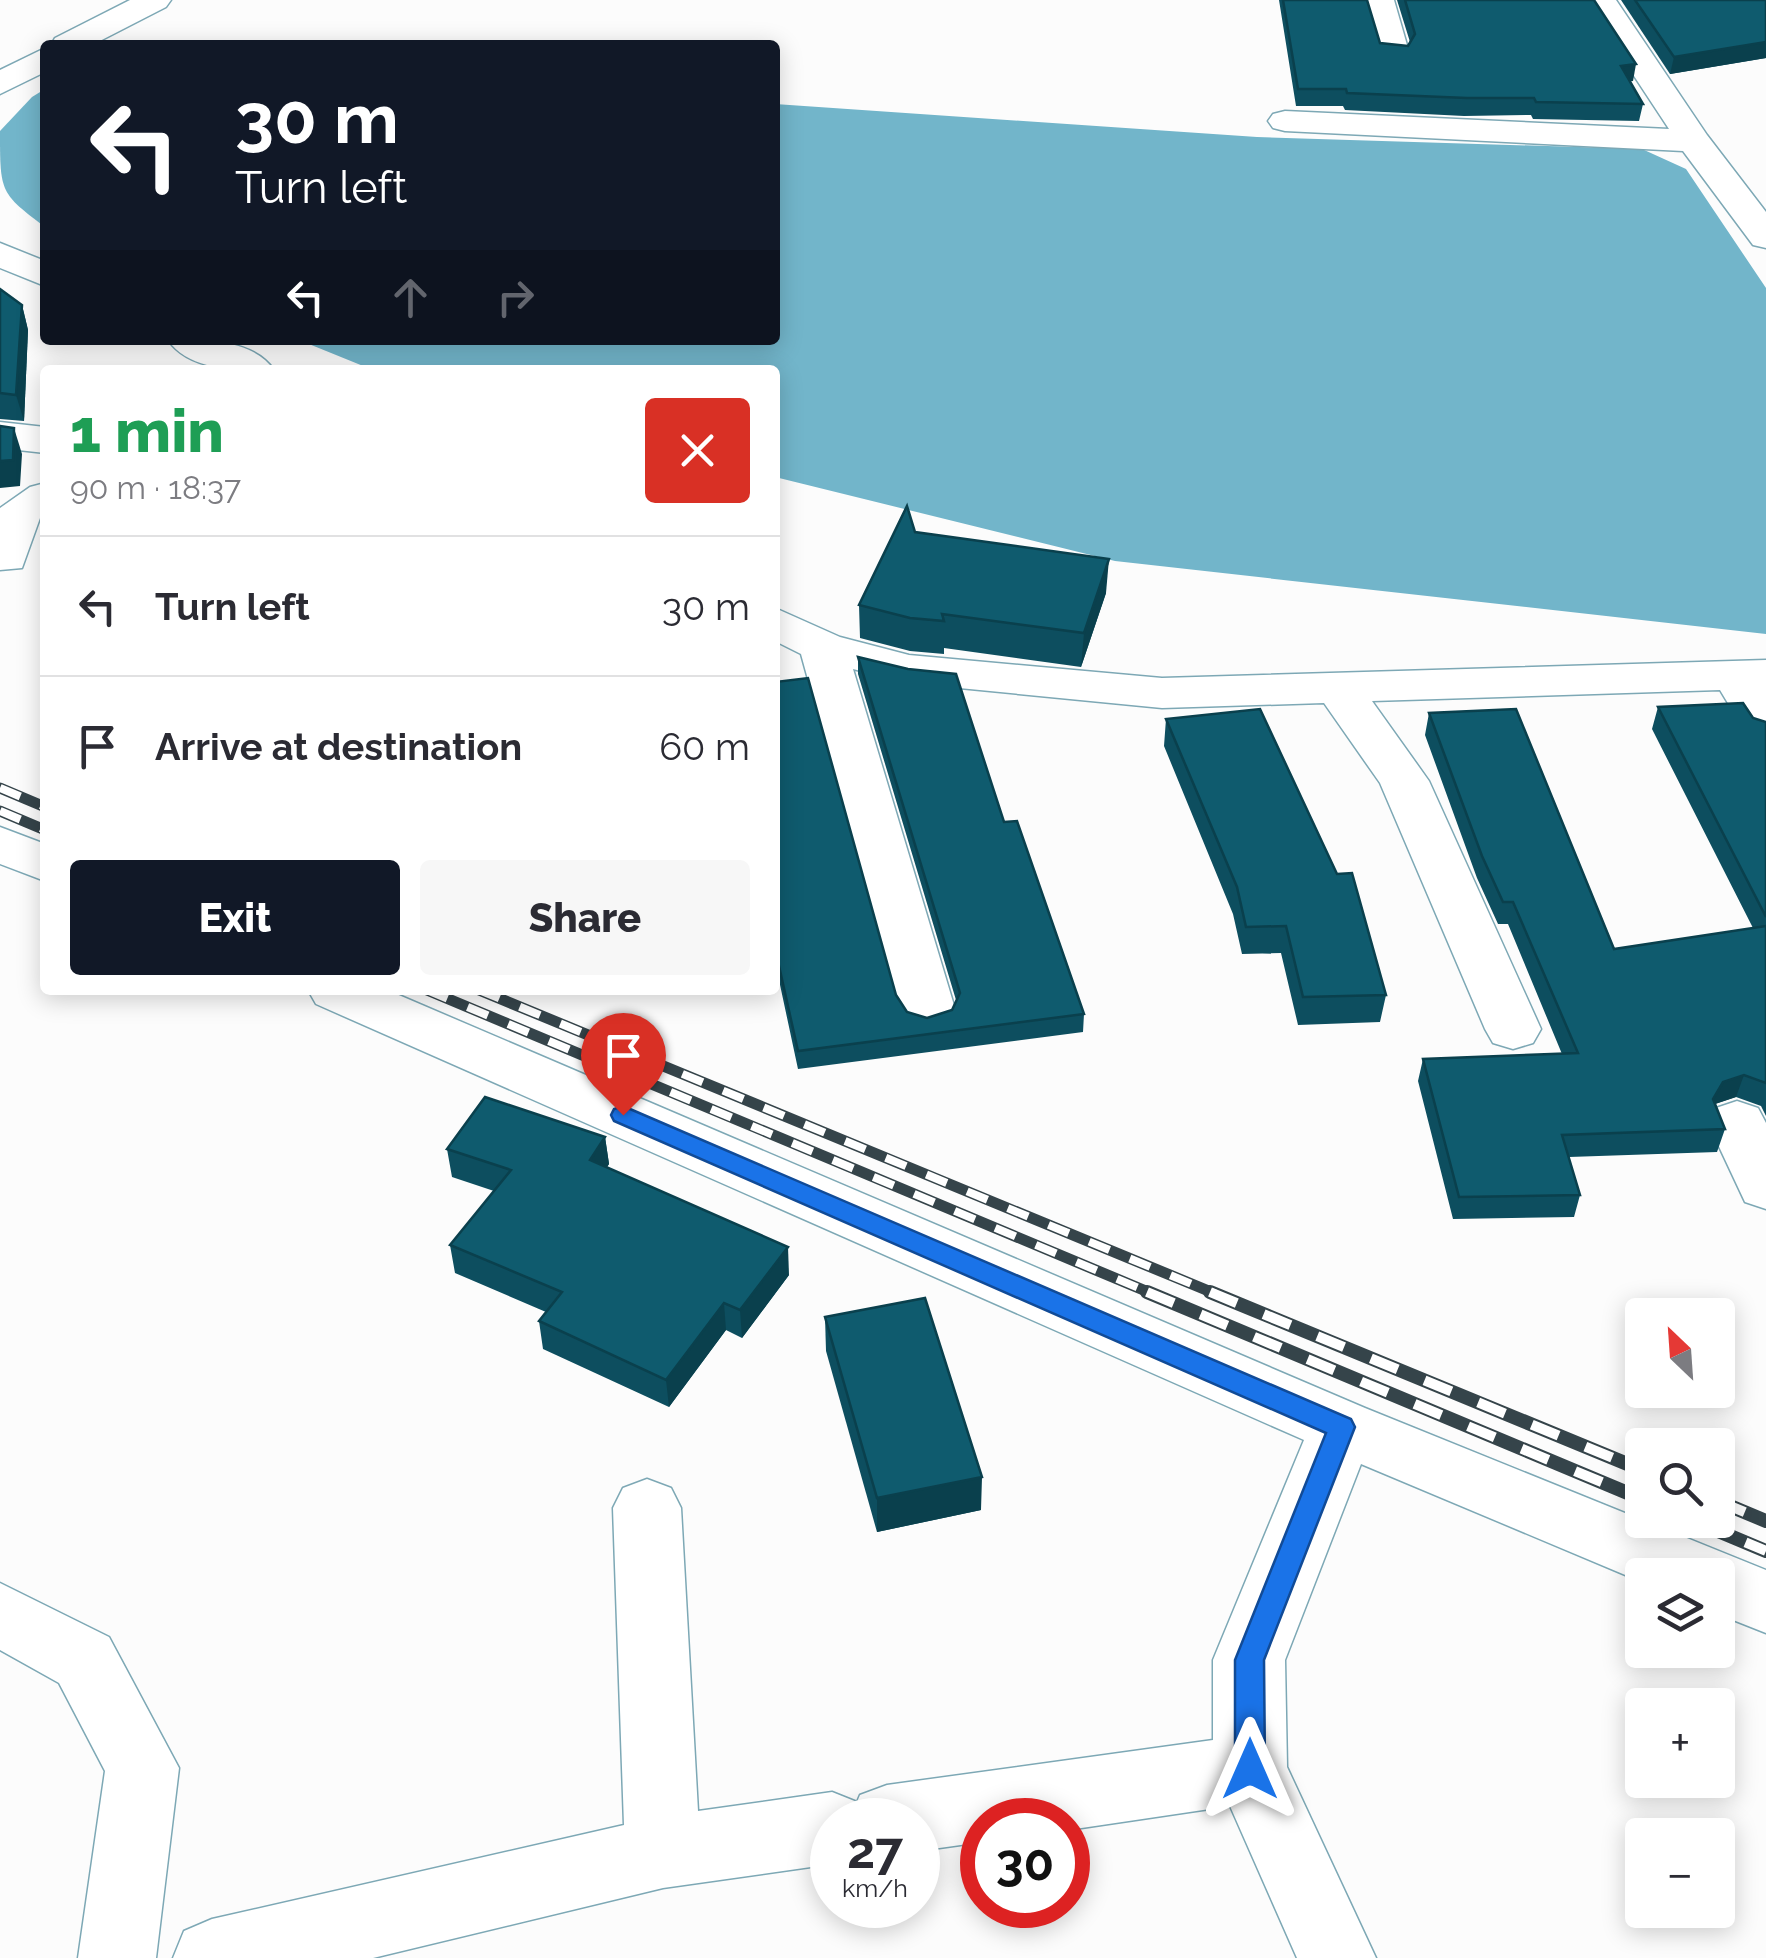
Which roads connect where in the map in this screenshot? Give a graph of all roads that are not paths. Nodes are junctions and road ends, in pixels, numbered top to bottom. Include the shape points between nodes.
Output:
1 (155, 0) edge
2 (1378, 0) edge
3 (1600, 0) edge
4 (77, 40) edge
5 (1393, 52) edge
6 (40, 61) edge
7 (0, 84) edge
8 (1285, 122) dead end
9 (1694, 141) junction
10 (1766, 237) edge
11 (0, 254) edge
12 (40, 273) edge
13 (199, 345) edge
14 (243, 365) edge
15 (0, 434) edge
16 (40, 439) edge
17 (40, 499) edge
18 (6, 558) dead end
19 (780, 625) edge
20 (823, 647) junction
21 (1750, 674) edge
22 (1338, 686) junction
23 (1766, 727) edge
24 (0, 844) edge
25 (40, 862) edge
26 (348, 995) edge
27 (928, 1012) dead end
28 (1513, 1029) dead end
29 (1737, 1123) dead end
30 (1766, 1186) edge
31 (1342, 1427) junction
32 (647, 1508) dead end
33 (1660, 1558) edge
34 (1735, 1589) edge
35 (1766, 1602) edge
36 (0, 1614) edge
37 (1250, 1769) junction
38 (940, 1813) edge
39 (810, 1831) edge
40 (663, 1852) junction
41 (117, 1958) edge
42 (212, 1958) edge
43 (1337, 1958) edge

1 - 4 street
2 - 5 street
3 - 9 street
6 - 7 street
8 - 9 street
9 - 10 street
11 - 12 street
13 - 14 street
15 - 16 street
17 - 18 street via 20,512
19 - 20 street
20 - 22 street via 908,668 1162,693
20 - 27 street
21 - 22 street
21 - 23 street
22 - 28 street via 1404,781
24 - 25 street
26 - 31 street
29 - 30 street
31 - 33 street
31 - 37 street via 1249,1660
32 - 40 street
34 - 35 street
36 - 41 street via 84,1660 142,1768
37 - 38 street
37 - 43 street
39 - 40 street
40 - 42 street

